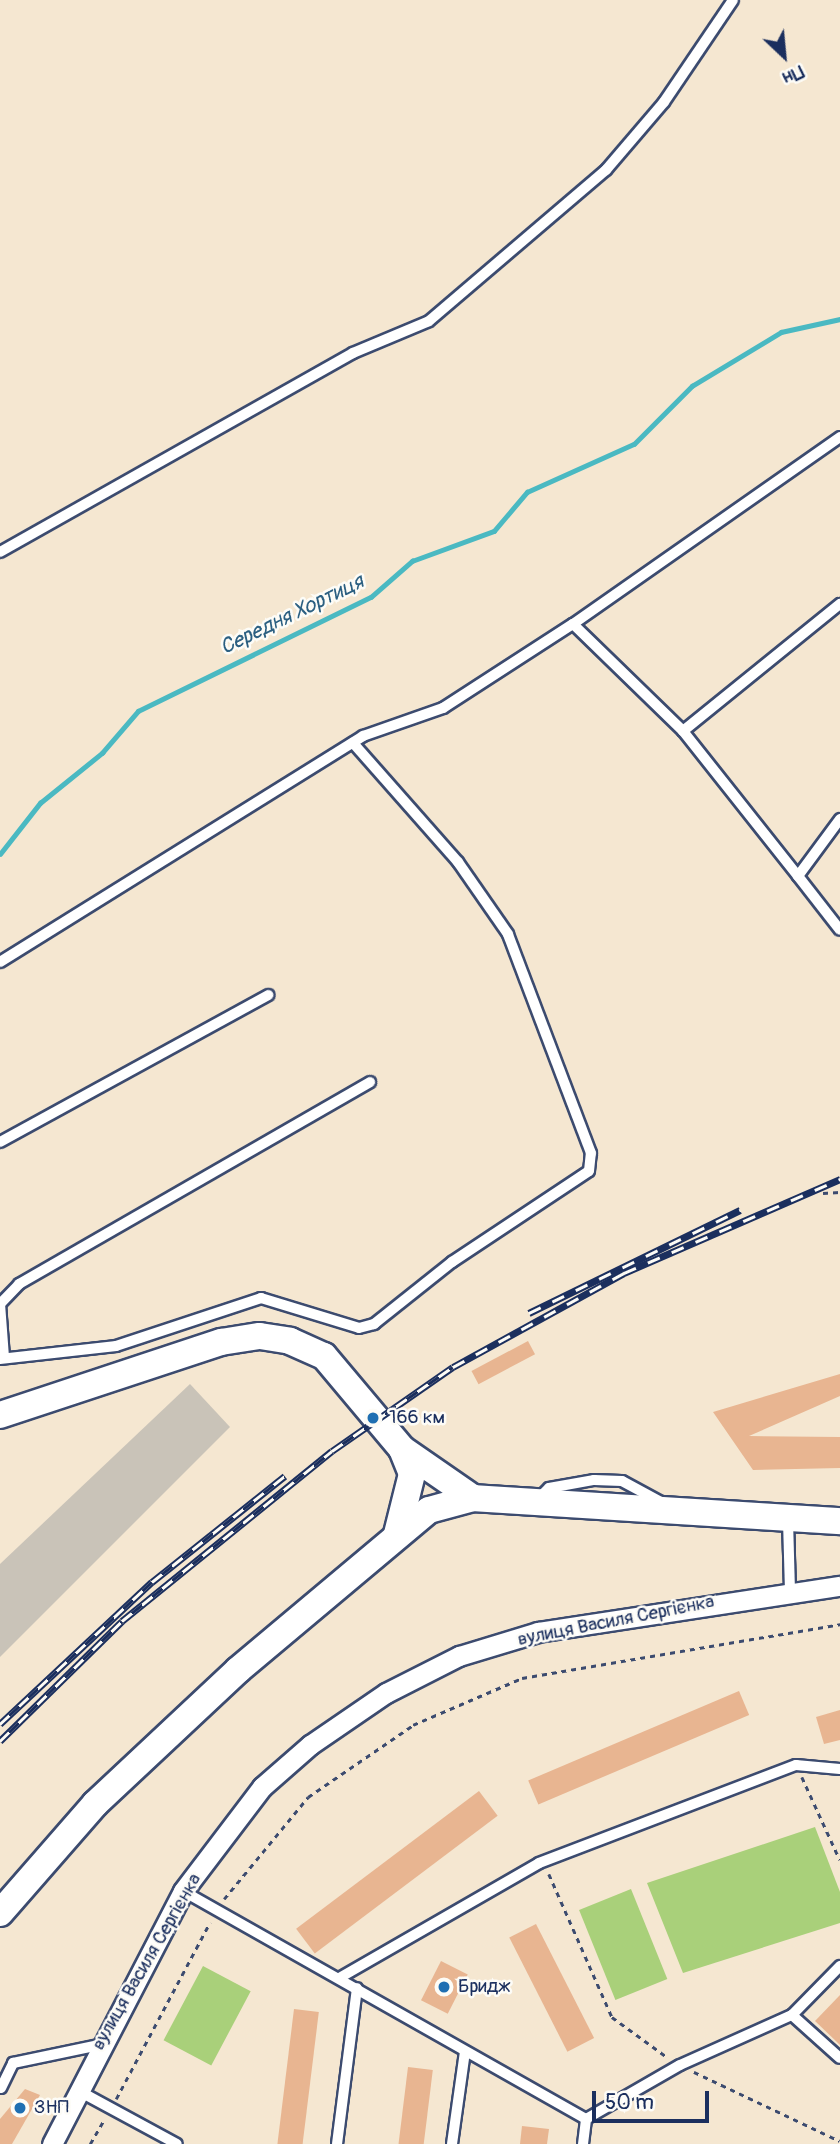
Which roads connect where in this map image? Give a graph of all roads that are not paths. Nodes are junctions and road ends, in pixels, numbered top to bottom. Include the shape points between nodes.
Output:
1 (733, 0) edge
2 (840, 437) edge
3 (0, 552) edge
4 (840, 604) edge
5 (573, 624) junction
6 (683, 731) junction
7 (353, 743) junction
8 (840, 819) edge
9 (797, 876) junction
10 (840, 930) edge
11 (0, 962) edge
12 (268, 995) dead end
13 (370, 1082) dead end
14 (0, 1142) edge
15 (2, 1358) edge
16 (0, 1415) edge
17 (402, 1449) junction
18 (473, 1498) junction
19 (788, 1519) junction
20 (840, 1521) edge
21 (397, 1535) junction
22 (840, 1586) edge
23 (790, 1590) junction
24 (840, 1769) edge
25 (183, 1891) junction
26 (0, 1913) edge
27 (840, 1966) edge
28 (341, 1977) junction
29 (357, 1987) junction
30 (792, 2015) junction
31 (99, 2045) junction
32 (465, 2052) junction
33 (840, 2058) edge
34 (1, 2088) edge
35 (78, 2090) junction
36 (586, 2119) junction
37 (52, 2144) edge
38 (177, 2144) edge
39 (337, 2144) edge
40 (452, 2144) edge
41 (583, 2144) edge

1 - 3 lane via 664,102 606,170 429,321 353,353
2 - 5 lane
4 - 6 lane
5 - 6 lane
5 - 7 lane via 479,689
6 - 9 lane
7 - 11 lane
7 - 15 lane via 458,862 508,934 591,1153 589,1171 452,1262 374,1324 359,1328 261,1298 116,1346
8 - 9 lane
9 - 10 lane
12 - 14 lane
13 - 15 lane via 19,1284 0,1304
16 - 17 main road via 221,1342 260,1336 324,1356
17 - 18 main road
17 - 21 main road via 412,1474
18 - 19 main road via 667,1506
18 - 21 main road via 429,1510
19 - 20 main road
19 - 23 lane
21 - 26 main road via 238,1670 95,1804
22 - 23 street, вулиця Василя Сергієнка
23 - 25 street, вулиця Василя Сергієнка via 538,1632 459,1656 386,1693 310,1745 262,1787
24 - 28 lane via 796,1765 543,1861
25 - 28 lane
25 - 31 street, вулиця Василя Сергієнка
27 - 30 lane
28 - 29 lane
29 - 32 lane
29 - 39 lane
30 - 33 lane
30 - 36 lane via 680,2065
31 - 34 lane via 13,2063
31 - 35 street, вулиця Василя Сергієнка
32 - 36 lane
32 - 40 lane
35 - 37 street, вулиця Василя Сергієнка
35 - 38 lane
36 - 41 lane

